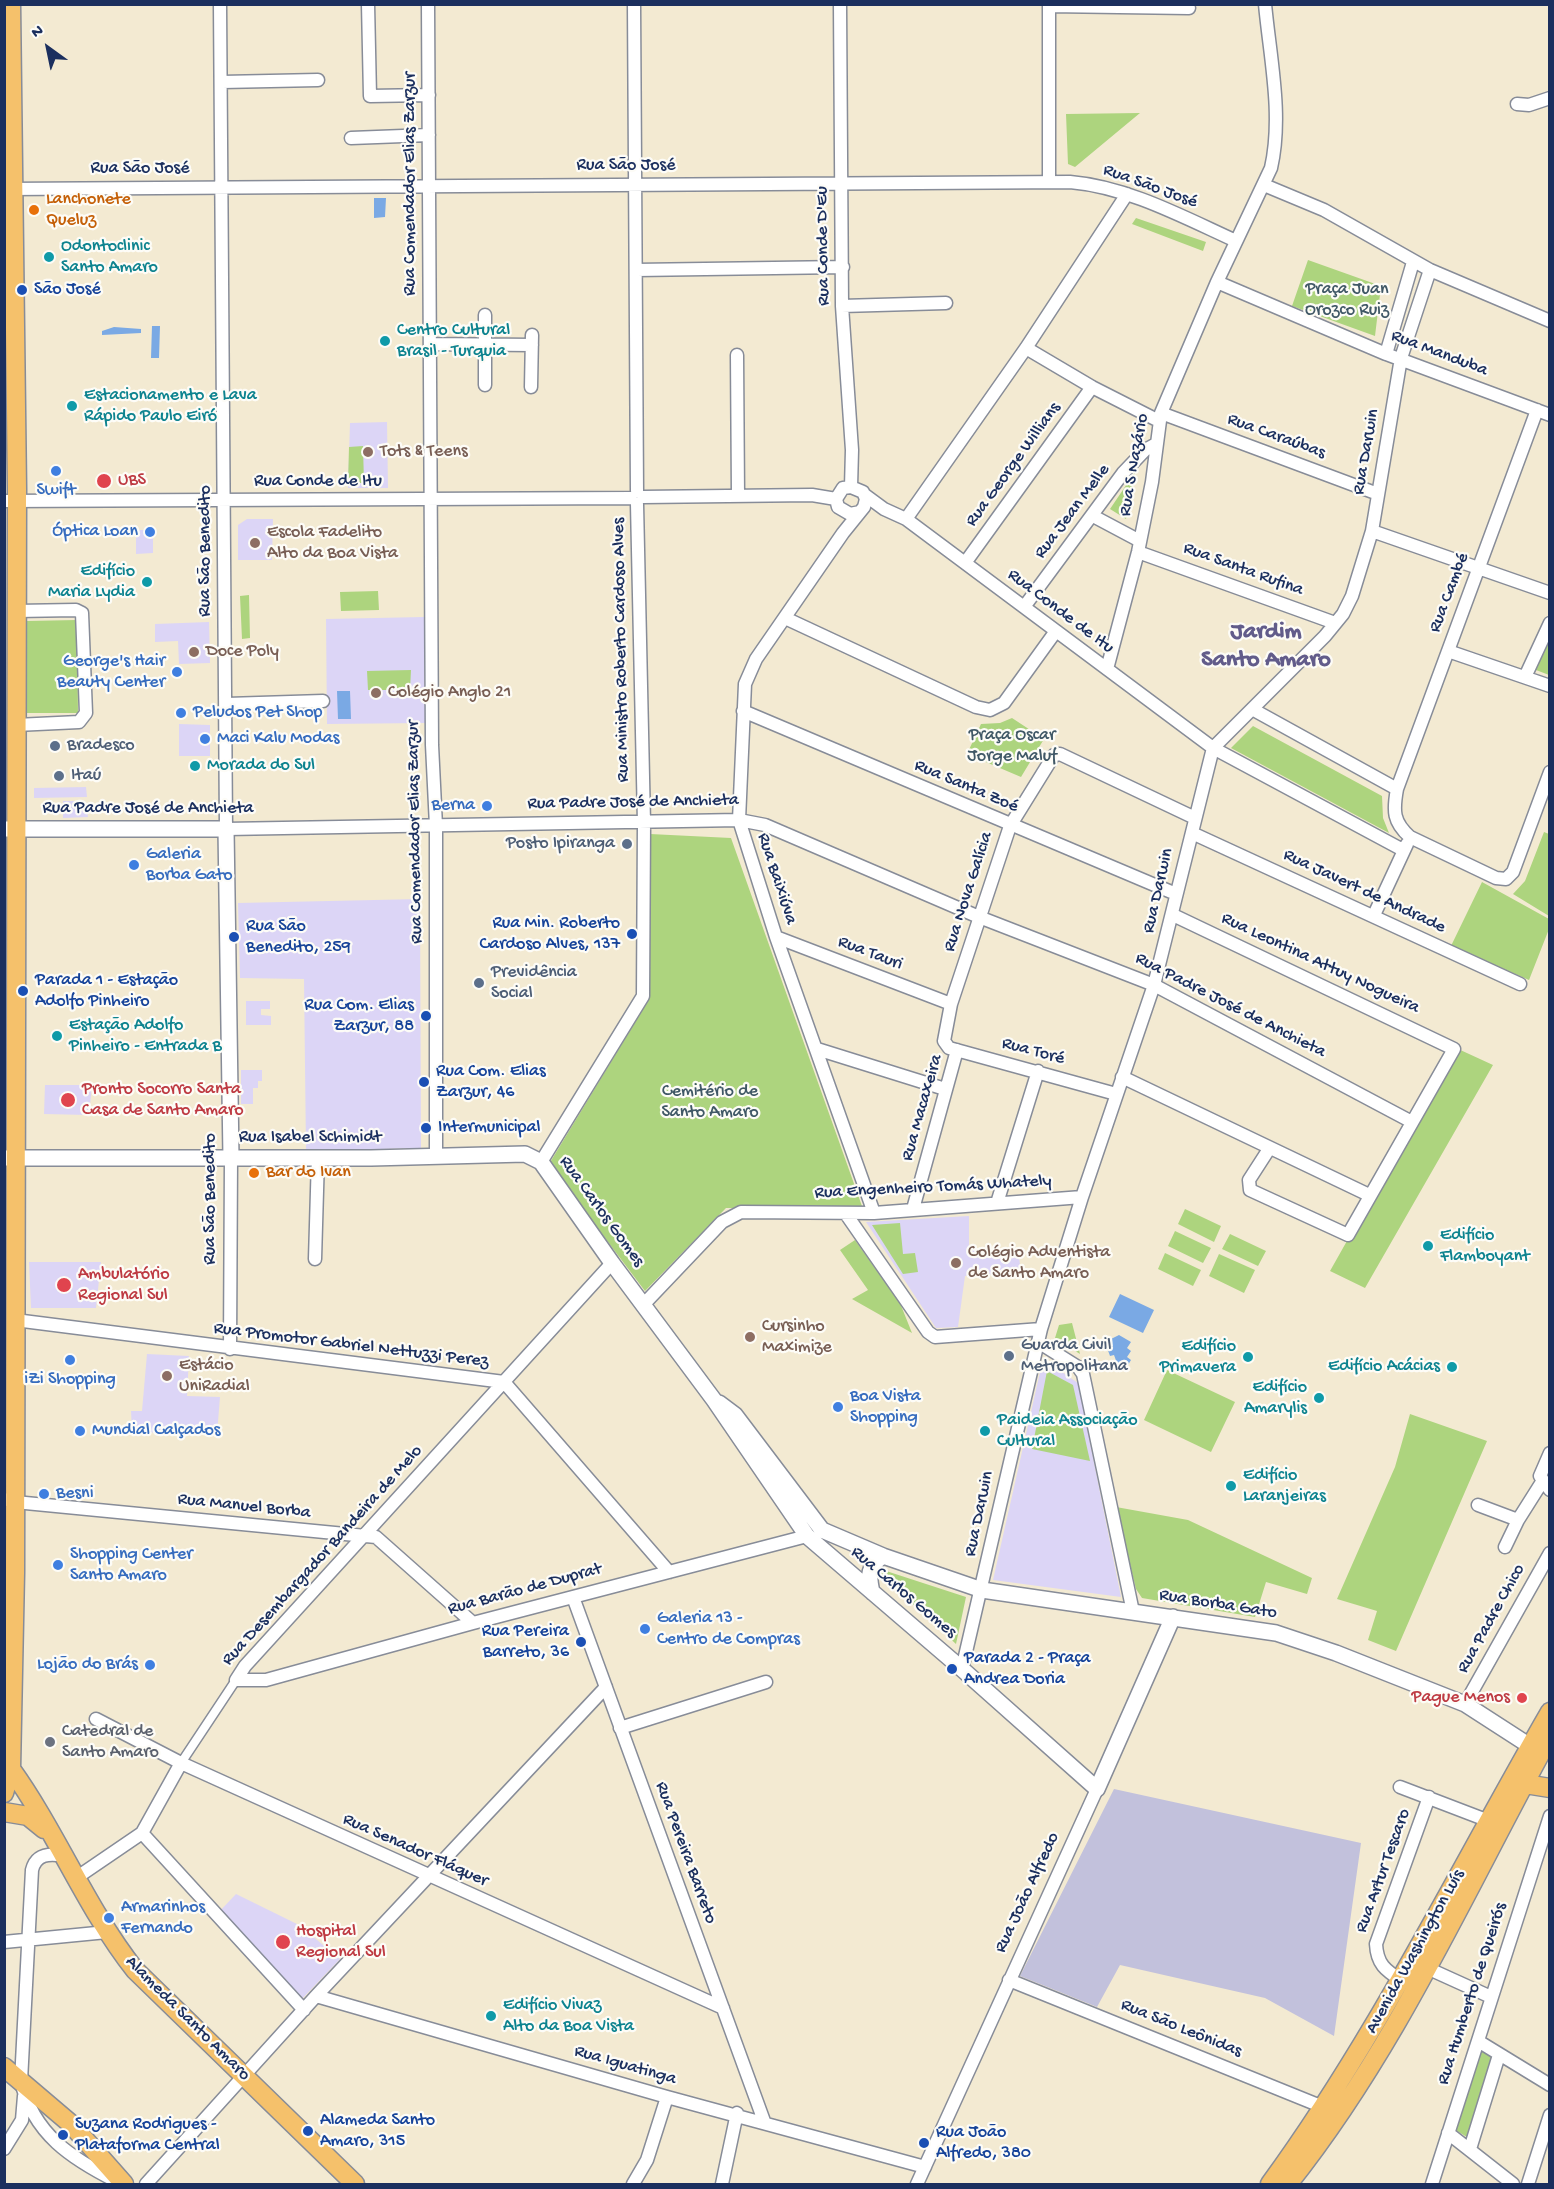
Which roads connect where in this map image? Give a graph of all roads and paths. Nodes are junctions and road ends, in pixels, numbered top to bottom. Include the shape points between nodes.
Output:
1 (11, 4) edge
2 (220, 4) edge
3 (368, 4) edge
4 (428, 4) edge
5 (634, 4) edge
6 (840, 4) edge
7 (1265, 4) edge
8 (1049, 5) edge
9 (1189, 8) dead end
10 (318, 80) dead end
11 (222, 82) junction
12 (429, 95) junction
13 (1550, 98) edge
14 (1517, 104) dead end
15 (429, 135) junction
16 (351, 138) dead end
17 (1049, 182) junction
18 (841, 183) junction
19 (637, 184) junction
20 (430, 185) junction
21 (1264, 185) junction
22 (223, 186) junction
23 (8, 189) edge
24 (1127, 194) junction
25 (1236, 241) junction
26 (1413, 262) junction
27 (843, 267) junction
28 (636, 270) junction
29 (1430, 270) junction
30 (1217, 282) junction
31 (946, 303) dead end
32 (842, 306) junction
33 (485, 315) dead end
34 (1550, 321) edge
35 (430, 344) junction
36 (485, 345) junction
37 (1026, 348) junction
38 (1386, 354) junction
39 (737, 355) dead end
40 (1401, 358) junction
41 (484, 385) dead end
42 (531, 387) dead end
43 (1092, 387) junction
44 (1537, 410) junction
45 (1550, 415) edge
46 (1160, 417) junction
47 (1156, 444) junction
48 (851, 487) junction
49 (1378, 494) junction
50 (866, 495) junction
51 (738, 496) junction
52 (637, 497) junction
53 (225, 500) junction
54 (431, 500) junction
55 (11, 501) edge
56 (839, 504) junction
57 (884, 509) junction
58 (861, 512) junction
59 (1093, 516) junction
60 (906, 519) junction
61 (1372, 531) junction
62 (843, 532) junction
63 (1139, 546) junction
64 (965, 563) junction
65 (1479, 568) junction
66 (1550, 593) edge
67 (1024, 607) junction
68 (16, 610) junction
69 (785, 618) junction
70 (1335, 623) junction
71 (1550, 623) edge
72 (1056, 631) junction
73 (1448, 651) junction
74 (1107, 669) junction
75 (1525, 677) junction
76 (1550, 686) edge
77 (323, 701) dead end
78 (227, 704) junction
79 (1252, 709) junction
80 (743, 711) junction
81 (16, 725) junction
82 (1213, 748) junction
83 (1550, 772) edge
84 (1396, 789) junction
85 (1195, 818) junction
86 (739, 820) junction
87 (644, 823) junction
88 (436, 826) junction
89 (1010, 826) junction
90 (10, 829) edge
91 (226, 829) junction
92 (1192, 833) junction
93 (1410, 837) junction
94 (1403, 850) junction
95 (1176, 894) junction
96 (1173, 915) junction
97 (1374, 915) junction
98 (979, 917) junction
99 (776, 937) junction
100 (1520, 984) dead end
101 (1154, 985) junction
102 (951, 1004) junction
103 (944, 1041) joint
104 (817, 1049) junction
105 (957, 1050) junction
106 (1038, 1071) junction
107 (1122, 1077) junction
108 (945, 1089) junction
109 (1116, 1094) junction
110 (1412, 1122) junction
111 (1269, 1149) junction
112 (436, 1155) junction
113 (318, 1157) junction
114 (10, 1158) edge
115 (231, 1158) junction
116 (541, 1162) junction
117 (1369, 1195) junction
118 (1082, 1197) junction
119 (997, 1203) junction
120 (913, 1209) junction
121 (874, 1213) junction
122 (846, 1214) junction
123 (315, 1259) dead end
124 (612, 1263) junction
125 (644, 1304) junction
126 (15, 1320) junction
127 (1039, 1335) junction
128 (230, 1349) junction
129 (504, 1382) junction
130 (714, 1400) junction
131 (1550, 1453) edge
132 (1546, 1486) edge
133 (10, 1501) edge
134 (1478, 1505) dead end
135 (1518, 1520) junction
136 (822, 1530) junction
137 (362, 1536) junction
138 (807, 1536) junction
139 (1505, 1546) dead end
140 (1550, 1553) edge
141 (883, 1556) junction
142 (669, 1572) junction
143 (981, 1590) junction
144 (872, 1592) junction
145 (573, 1597) junction
146 (1133, 1612) junction
147 (1173, 1617) junction
148 (9, 1623) edge
149 (473, 1623) junction
150 (962, 1669) junction
151 (236, 1680) junction
152 (766, 1682) dead end
153 (606, 1687) junction
154 (1465, 1704) junction
155 (1550, 1712) edge
156 (96, 1719) dead end
157 (620, 1728) junction
158 (1550, 1736) edge
159 (1540, 1753) edge
160 (9, 1762) edge
161 (181, 1763) junction
162 (1525, 1784) junction
163 (1400, 1787) dead end
164 (1550, 1788) edge
165 (1096, 1789) junction
166 (4, 1792) edge
167 (1429, 1797) junction
168 (4, 1812) edge
169 (1550, 1816) edge
170 (1489, 1821) junction
171 (142, 1833) junction
172 (51, 1834) junction
173 (64, 1856) junction
174 (429, 1877) junction
175 (76, 1878) junction
176 (107, 1932) junction
177 (28, 1941) junction
178 (4, 1942) edge
179 (1427, 1968) junction
180 (1009, 1980) junction
181 (1402, 1981) junction
182 (316, 1996) junction
183 (1491, 1997) junction
184 (723, 2008) junction
185 (303, 2010) junction
186 (1478, 2041) junction
187 (1499, 2055) junction
188 (4, 2067) edge
189 (242, 2076) junction
190 (1550, 2085) edge
191 (23, 2088) junction
192 (667, 2097) junction
193 (1331, 2111) junction
194 (737, 2114) junction
195 (1550, 2115) edge
196 (764, 2121) junction
197 (1448, 2133) junction
198 (4, 2149) edge
199 (1470, 2149) junction
200 (925, 2166) junction
201 (124, 2184) edge
202 (146, 2184) edge
203 (355, 2184) edge
204 (633, 2184) edge
205 (722, 2184) edge
206 (917, 2184) edge
207 (1270, 2184) edge
208 (1288, 2184) edge
209 (1431, 2184) edge
210 (1513, 2184) edge
211 (1528, 2184) edge

1 - 23 main road
2 - 11 street, Rua São Benedito
3 - 12 street via 370,96
4 - 12 street, Rua Comendador Elias Zarzur
5 - 19 street, Rua Ministro Roberto Cardoso Alves
6 - 18 street, Rua Conde D'Eu
7 - 21 street, Rua S Nazário via 1276,119 1275,149
8 - 9 street
8 - 17 street
10 - 11 street
11 - 22 street, Rua São Benedito
12 - 15 street, Rua Comendador Elias Zarzur
13 - 14 street via 1530,105
15 - 16 street
15 - 20 street, Rua Comendador Elias Zarzur
17 - 18 street, Rua São José
17 - 24 street, Rua São José via 1086,183
18 - 19 street, Rua São José
18 - 27 street, Rua Conde D'Eu
19 - 20 street, Rua São José
19 - 28 street, Rua Ministro Roberto Cardoso Alves
20 - 22 street, Rua São José
20 - 35 street, Rua Comendador Elias Zarzur
21 - 25 street, Rua S Nazário
21 - 26 street via 1324,210
22 - 23 street, Rua São José
22 - 53 street, Rua São Benedito
23 - 55 main road
24 - 25 street, Rua São José
24 - 37 street
25 - 30 street, Rua S Nazário
26 - 29 street
26 - 38 street
27 - 28 street
27 - 32 street, Rua Conde D'Eu
28 - 52 street, Rua Ministro Roberto Cardoso Alves
29 - 34 street
29 - 40 street, Rua Darwin
30 - 38 street, Rua Manduba
30 - 46 street, Rua S Nazário
31 - 32 street
32 - 48 street, Rua Conde D'Eu
33 - 36 street
35 - 36 street
35 - 54 street, Rua Comendador Elias Zarzur
36 - 41 street
36 - 42 street via 532,340
37 - 43 street, Rua Caraúbas
37 - 60 street
38 - 40 street, Rua Manduba
39 - 51 street
40 - 44 street, Rua Manduba
40 - 49 street, Rua Darwin
43 - 46 street, Rua Caraúbas
43 - 64 street, Rua George Willians
44 - 45 street, Rua Manduba
44 - 65 street, Rua Cambé
46 - 47 street, Rua S Nazário
46 - 49 street, Rua Caraúbas
47 - 59 street, Rua Jean Melle via 1123,473
47 - 63 street, Rua S Nazário
48 - 50 street
48 - 56 street via 843,488
49 - 61 street, Rua Darwin
50 - 57 street, Rua Conde de Itu
50 - 58 street
51 - 52 street, Rua Conde de Itu
51 - 56 street, Rua Conde de Itu via 812,495
52 - 54 street, Rua Conde de Itu
52 - 87 street, Rua Ministro Roberto Cardoso Alves
53 - 54 street, Rua Conde de Itu
53 - 55 street, Rua Conde de Itu
53 - 78 street, Rua São Benedito
54 - 88 street, Rua Comendador Elias Zarzur
55 - 68 main road
56 - 58 street via 850,514
56 - 62 street
57 - 58 street, Rua Conde de Itu
57 - 60 street, Rua Conde de Itu
58 - 62 street
59 - 63 street, Rua Santa Rufina
59 - 67 street, Rua Jean Melle
60 - 64 street, Rua Conde de Itu
61 - 65 street
61 - 70 street, Rua Darwin via 1352,596
62 - 69 street, Rua Baixiúva
63 - 70 street, Rua Santa Rufina
63 - 74 street, Rua S Nazário
64 - 67 street, Rua Conde de Itu
65 - 66 street
65 - 73 street, Rua Cambé
67 - 72 street, Rua Conde de Itu
68 - 81 main road
68 - 81 street via 82,613 86,713 79,722
69 - 72 street via 990,710 1004,703
69 - 80 street, Rua Baixiúva via 756,659 745,684
70 - 79 street, Rua Darwin
71 - 75 street
72 - 74 street, Rua Conde de Itu
73 - 75 street
73 - 84 street, Rua Cambé
74 - 82 street, Rua Conde de Itu
75 - 76 street
77 - 78 street
78 - 91 street, Rua São Benedito
79 - 82 street, Rua Darwin
79 - 84 street
80 - 86 street, Rua Baixiúva
80 - 89 street, Rua Santa Zoé
81 - 90 main road
82 - 85 street, Rua Darwin
82 - 94 street, Rua Conde de Itu
83 - 93 street via 1513,873 1506,879 1496,878
84 - 93 street, Rua Cambé via 1395,819
85 - 89 street, Rua Nova Galícia via 1060,754 1047,762
85 - 92 street, Rua Darwin
86 - 87 street, Rua Padre José de Anchieta
86 - 98 street, Rua Padre José de Anchieta via 765,825
86 - 99 street, Rua Baixiúva
87 - 88 street, Rua Padre José de Anchieta
87 - 116 street, Rua Ministro Roberto Cardoso Alves via 643,996
88 - 91 street, Rua Padre José de Anchieta
88 - 112 street, Rua Comendador Elias Zarzur
89 - 95 street, Rua Santa Zoé
89 - 98 street, Rua Nova Galícia
90 - 91 street, Rua Padre José de Anchieta
90 - 114 main road
91 - 115 street, Rua São Benedito
92 - 95 street, Rua Darwin
92 - 97 street, Rua Javert de Andrade
93 - 94 street
94 - 97 street
95 - 96 street, Rua Darwin
96 - 101 street, Rua Darwin
96 - 110 street, Rua Leontina Attuy Nogueira via 1452,1046 1454,1053
97 - 100 street, Rua Javert de Andrade
98 - 101 street, Rua Padre José de Anchieta
98 - 102 street, Rua Nova Galícia
99 - 102 street, Rua Tauri
99 - 104 street, Rua Baixiúva
101 - 107 street, Rua Darwin
101 - 110 street, Rua Padre José de Anchieta
102 - 103 street, Rua Nova Galícia
103 - 105 street, Rua Toré via 946,1047
104 - 108 street
104 - 121 street, Rua Baixiúva
105 - 106 street, Rua Toré
105 - 108 street, Rua Macaxeira
106 - 109 street, Rua Toré
106 - 119 street
107 - 109 street, Rua Darwin
107 - 111 street
108 - 120 street, Rua Macaxeira
109 - 118 street, Rua Darwin
110 - 117 street
111 - 117 street
111 - 117 street via 1249,1180 1250,1190 1345,1235 1351,1232
112 - 113 street, Rua Isabel Schimidt
112 - 116 street, Rua Isabel Schimidt via 525,1154
113 - 115 street, Rua Isabel Schimidt
113 - 123 street
114 - 115 street, Rua Isabel Schimidt
114 - 126 main road
115 - 128 street, Rua São Benedito
116 - 124 street, Rua Carlos Gomes
118 - 119 street, Rua Engenheiro Tomás Whately
118 - 127 street, Rua Darwin
119 - 120 street, Rua Engenheiro Tomás Whately
120 - 121 street, Rua Engenheiro Tomás Whately
121 - 122 street, Rua Engenheiro Tomás Whately
122 - 125 street, Rua Engenheiro Tomás Whately via 741,1212 731,1216
122 - 127 street via 935,1337
124 - 125 street, Rua Carlos Gomes
124 - 129 street, Rua Desembargador Bandeira de Melo
125 - 130 street, Rua Carlos Gomes
126 - 128 street, Rua Promotor Gabriel Nettuzzi Perez
126 - 133 main road
127 - 143 street, Rua Darwin
127 - 146 street via 1083,1374
128 - 129 street, Rua Promotor Gabriel Nettuzzi Perez
129 - 137 street, Rua Desembargador Bandeira de Melo
129 - 142 street, Rua Promotor Gabriel Nettuzzi Perez
130 - 136 street, Rua Carlos Gomes via 735,1415
130 - 138 street, Rua Carlos Gomes
131 - 132 street via 1542,1469
132 - 135 street
133 - 137 street, Rua Manuel Borba
133 - 148 main road
134 - 135 street
135 - 139 street
136 - 138 street, Rua Barão de Duprat
136 - 141 street, Rua Carlos Gomes
137 - 149 street, Rua Manuel Borba via 384,1542
137 - 151 street, Rua Desembargador Bandeira de Melo
138 - 142 street, Rua Barão de Duprat
138 - 144 street, Rua Carlos Gomes
140 - 154 street, Rua Padre Chico
141 - 143 street, Rua Borba Gato
141 - 144 street via 869,1570
142 - 145 street, Rua Barão de Duprat
143 - 146 street, Rua Borba Gato
143 - 150 street, Rua Darwin
144 - 150 street, Rua Carlos Gomes
145 - 149 street, Rua Barão de Duprat
145 - 153 street, Rua Pereira Barreto
146 - 147 street, Rua Borba Gato
147 - 154 street, Rua Borba Gato via 1276,1633
147 - 165 street, Rua João Alfredo
148 - 160 main road
149 - 151 street, Rua Barão de Duprat via 266,1680
150 - 165 street, Rua Carlos Gomes
151 - 161 street, Rua Desembargador Bandeira de Melo
152 - 157 street
153 - 157 street, Rua Pereira Barreto
153 - 174 street
154 - 159 street, Rua Borba Gato
155 - 159 main road, Avenida Washington Luís
156 - 161 street, Rua Senador Fláquer
157 - 184 street, Rua Pereira Barreto
158 - 159 main road, Avenida Washington Luís
159 - 162 main road, Avenida Washington Luís
159 - 170 main road, Avenida Washington Luís
160 - 166 main road
160 - 172 main road, Alameda Santo Amaro
161 - 171 street, Rua Desembargador Bandeira de Melo
161 - 174 street, Rua Senador Fláquer
162 - 164 main road
162 - 179 main road, Avenida Washington Luís
163 - 167 street
165 - 180 street, Rua João Alfredo
167 - 170 street
167 - 181 street, Rua Artur Tescaro via 1376,1944 1377,1959 1386,1971
168 - 172 main road via 28,1816
169 - 183 street, Rua Humberto de Queirós
170 - 181 main road, Avenida Washington Luís
171 - 175 street, Rua Desembargador Bandeira de Melo
171 - 185 street
172 - 173 main road, Alameda Santo Amaro
173 - 175 main road, Alameda Santo Amaro
173 - 177 street via 48,1854 34,1863
174 - 182 street
174 - 184 street, Rua Senador Fláquer
175 - 176 main road, Alameda Santo Amaro
176 - 177 street
176 - 189 main road, Alameda Santo Amaro via 135,1970
177 - 178 street
177 - 191 street
179 - 183 street
179 - 193 main road, Avenida Washington Luís via 1383,2044
180 - 193 street, Rua São Leônidas
180 - 200 street, Rua João Alfredo
181 - 193 main road, Avenida Washington Luís
182 - 185 street
182 - 192 street, Rua Iguatinga
183 - 186 street, Rua Humberto de Queirós
184 - 196 street, Rua Pereira Barreto
185 - 189 street
186 - 187 street
186 - 197 street, Rua Humberto de Queirós
187 - 190 street
187 - 199 street
188 - 191 main road
189 - 202 street
189 - 203 main road, Alameda Santo Amaro
191 - 198 street via 22,2120
191 - 201 main road via 71,2124
192 - 194 street, Rua Iguatinga
192 - 204 street via 648,2160
193 - 207 main road, Avenida Washington Luís
193 - 208 main road, Avenida Washington Luís
194 - 196 street, Rua Iguatinga
194 - 205 street
195 - 211 street
196 - 200 street, Rua Iguatinga
197 - 199 street
197 - 209 street, Rua Humberto de Queirós
199 - 210 street
200 - 206 street, Rua João Alfredo

